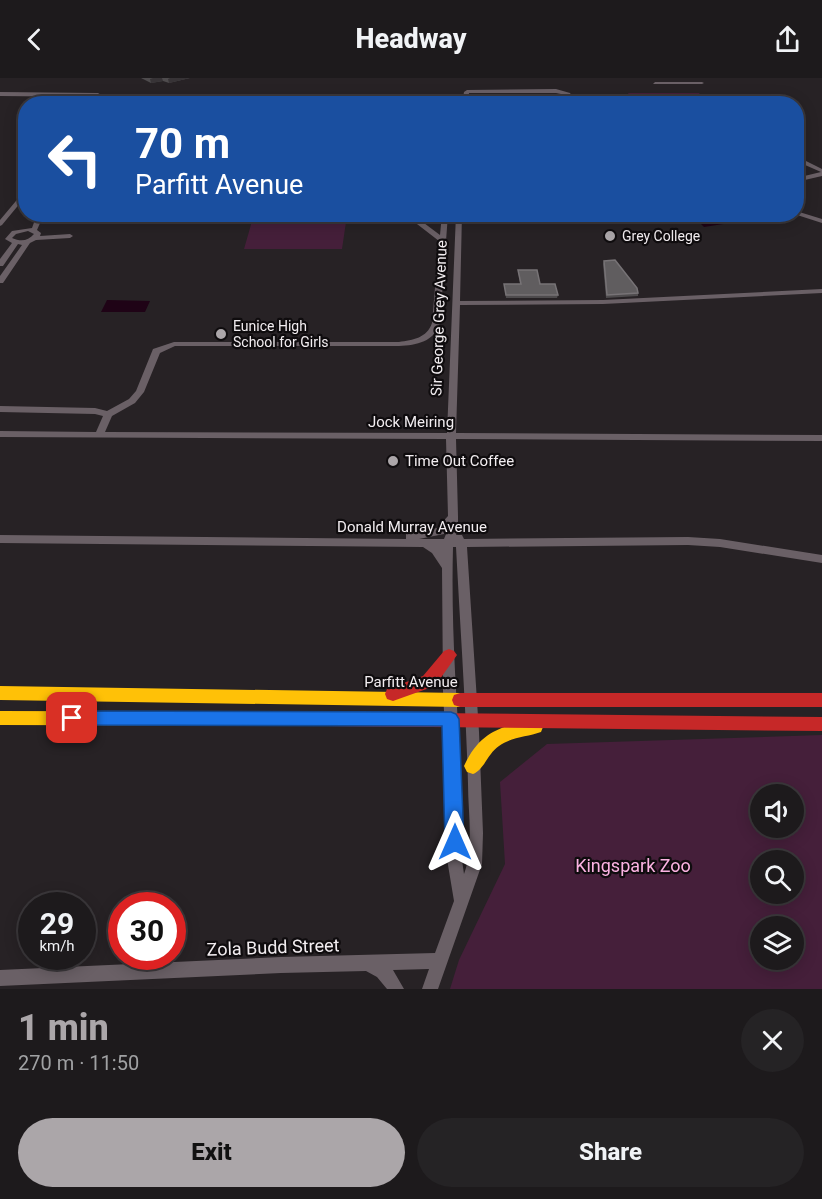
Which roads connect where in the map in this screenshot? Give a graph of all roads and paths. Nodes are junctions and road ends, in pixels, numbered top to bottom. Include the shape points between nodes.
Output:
1 (655, 83) dead end
2 (702, 83) dead end
3 (0, 94) edge
4 (97, 96) edge
5 (466, 96) edge
6 (569, 96) edge
7 (804, 163) edge
8 (822, 173) edge
9 (804, 178) edge
10 (18, 204) edge
11 (804, 215) edge
12 (822, 221) edge
13 (34, 222) edge
14 (38, 222) edge
15 (418, 222) edge
16 (444, 222) edge
17 (459, 222) edge
18 (0, 224) edge
19 (26, 229) junction
20 (34, 236) junction
21 (70, 236) dead end
22 (443, 240) junction
23 (16, 242) junction
24 (0, 264) edge
25 (0, 281) edge
26 (822, 291) edge
27 (458, 303) junction
28 (0, 409) edge
29 (108, 414) junction
30 (0, 434) edge
31 (99, 435) junction
32 (451, 438) junction
33 (822, 438) edge
34 (453, 516) junction
35 (0, 539) edge
36 (380, 542) junction
37 (425, 543) junction
38 (454, 543) junction
39 (822, 559) edge
40 (447, 568) junction
41 (449, 655) junction
42 (0, 693) edge
43 (380, 698) junction
44 (450, 699) junction
45 (471, 699) junction
46 (728, 699) junction
47 (822, 700) edge
48 (0, 707) edge
49 (0, 718) edge
50 (72, 718) junction
51 (451, 719) junction
52 (472, 719) junction
53 (822, 719) edge
54 (564, 720) junction
55 (822, 724) edge
56 (473, 766) junction
57 (461, 899) junction
58 (440, 961) junction
59 (367, 964) junction
60 (0, 978) edge
61 (396, 989) edge
62 (430, 989) edge

1 - 2 street
3 - 4 street
5 - 6 street via 476,91 556,91
7 - 8 street
8 - 9 street
10 - 18 street
11 - 12 street
13 - 19 street
14 - 20 street
15 - 22 street
16 - 22 street
17 - 27 street, Sir George Grey Avenue
19 - 20 street
19 - 23 street via 8,236
20 - 21 street
20 - 23 street
20 - 25 street
22 - 29 street via 436,323 427,337 399,344 164,346 156,351 140,392
23 - 24 street
26 - 27 street via 575,303
27 - 32 street, Sir George Grey Avenue
28 - 29 street
29 - 31 street
30 - 31 street, Jock Meiring
31 - 32 street, Jock Meiring
32 - 33 street, Jock Meiring
32 - 34 street, Sir George Grey Avenue
34 - 36 street via 440,531
34 - 38 street, Sir George Grey Avenue
35 - 36 street, Donald Murray Avenue
36 - 37 street, Donald Murray Avenue
37 - 38 street, Donald Murray Avenue
37 - 40 street via 436,550
38 - 39 street, Donald Murray Avenue via 720,543
38 - 40 street, Sir George Grey Avenue
38 - 45 street, Sir George Grey Avenue
40 - 41 street, Sir George Grey Avenue
41 - 43 highway via 429,681
41 - 44 street, Sir George Grey Avenue
42 - 43 highway, Parfitt Avenue
43 - 44 highway, Parfitt Avenue
44 - 45 highway, Parfitt Avenue
44 - 51 street, Sir George Grey Avenue
45 - 46 highway, Parfitt Avenue
45 - 52 street, Sir George Grey Avenue
46 - 47 highway, Parfitt Avenue
46 - 53 highway via 755,716
48 - 50 highway via 46,707
49 - 50 highway
50 - 51 highway
51 - 52 highway
51 - 57 street, Sir George Grey Avenue via 454,859
52 - 54 highway
52 - 56 street, Sir George Grey Avenue
54 - 55 highway
54 - 56 highway via 487,741
56 - 57 street, Sir George Grey Avenue via 475,864
57 - 58 street, Sir George Grey Avenue
58 - 59 street, Zola Budd Street
58 - 62 street, Sir George Grey Avenue
59 - 60 street, Zola Budd Street
59 - 61 street via 383,972

